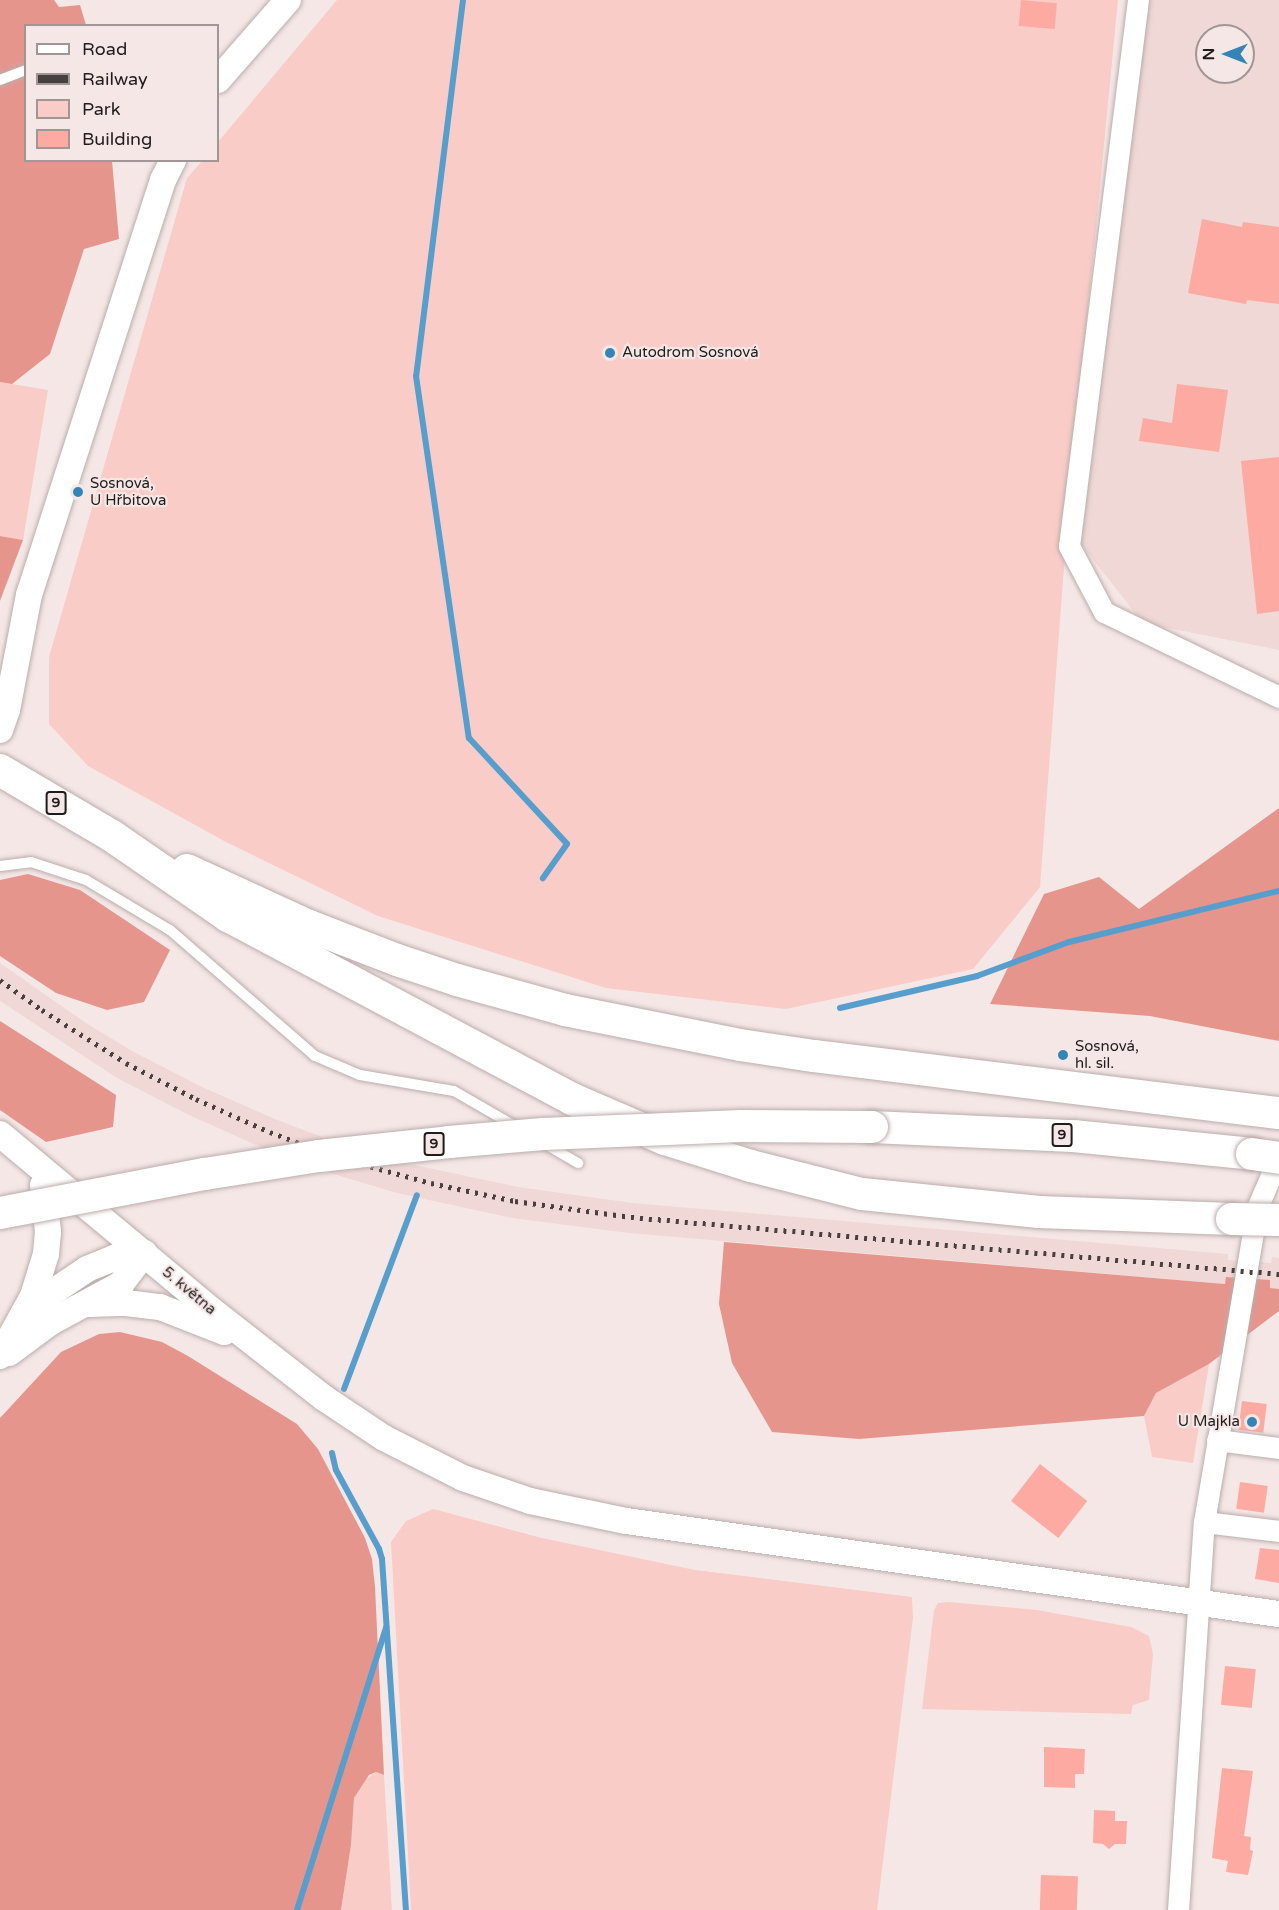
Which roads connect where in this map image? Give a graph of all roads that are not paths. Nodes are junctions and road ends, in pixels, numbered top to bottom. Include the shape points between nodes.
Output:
1 (288, 0) edge
2 (1138, 0) edge
3 (24, 71) edge
4 (219, 79) edge
5 (0, 80) edge
6 (172, 162) edge
7 (29, 595) junction
8 (0, 653) edge
9 (1279, 697) edge
10 (0, 730) edge
11 (0, 770) edge
12 (112, 836) junction
13 (0, 866) edge
14 (1275, 1113) edge
15 (0, 1134) edge
16 (1270, 1156) edge
17 (578, 1163) dead end
18 (37, 1164) junction
19 (0, 1213) edge
20 (1279, 1220) edge
21 (144, 1253) junction
22 (80, 1305) junction
23 (18, 1325) junction
24 (255, 1345) junction
25 (0, 1356) edge
26 (0, 1361) edge
27 (1217, 1440) junction
28 (1279, 1448) edge
29 (1204, 1522) junction
30 (1279, 1531) edge
31 (1198, 1602) junction
32 (1279, 1614) edge
33 (1178, 1910) edge

1 - 4 street
2 - 9 street via 1069,546 1104,612
3 - 5 lane
6 - 7 street
7 - 8 street
7 - 10 street
11 - 12 main road, 9
12 - 14 main road, 9 via 320,931 457,980 565,1010 740,1045
12 - 20 main road, 9, bridge via 228,916 572,1099 665,1139 862,1194 1039,1212
13 - 17 lane via 31,862 86,880 170,930 315,1056 360,1075 454,1091
15 - 18 street, 5. května
16 - 19 main road, 9, bridge via 1073,1136 741,1125 543,1134 319,1156 97,1192
16 - 27 street via 1257,1208
18 - 21 street, 5. května
18 - 23 street via 48,1232 41,1271
21 - 22 street via 121,1284
21 - 23 street via 116,1257 87,1269 47,1296
21 - 24 street, 5. května
22 - 24 street via 126,1303 160,1307
22 - 26 street via 34,1333
23 - 25 street
24 - 31 street, 5. května via 384,1438 463,1478 530,1500 586,1514
27 - 28 street
27 - 29 street
29 - 30 street
29 - 31 street
31 - 32 street, 5. května
31 - 33 street

